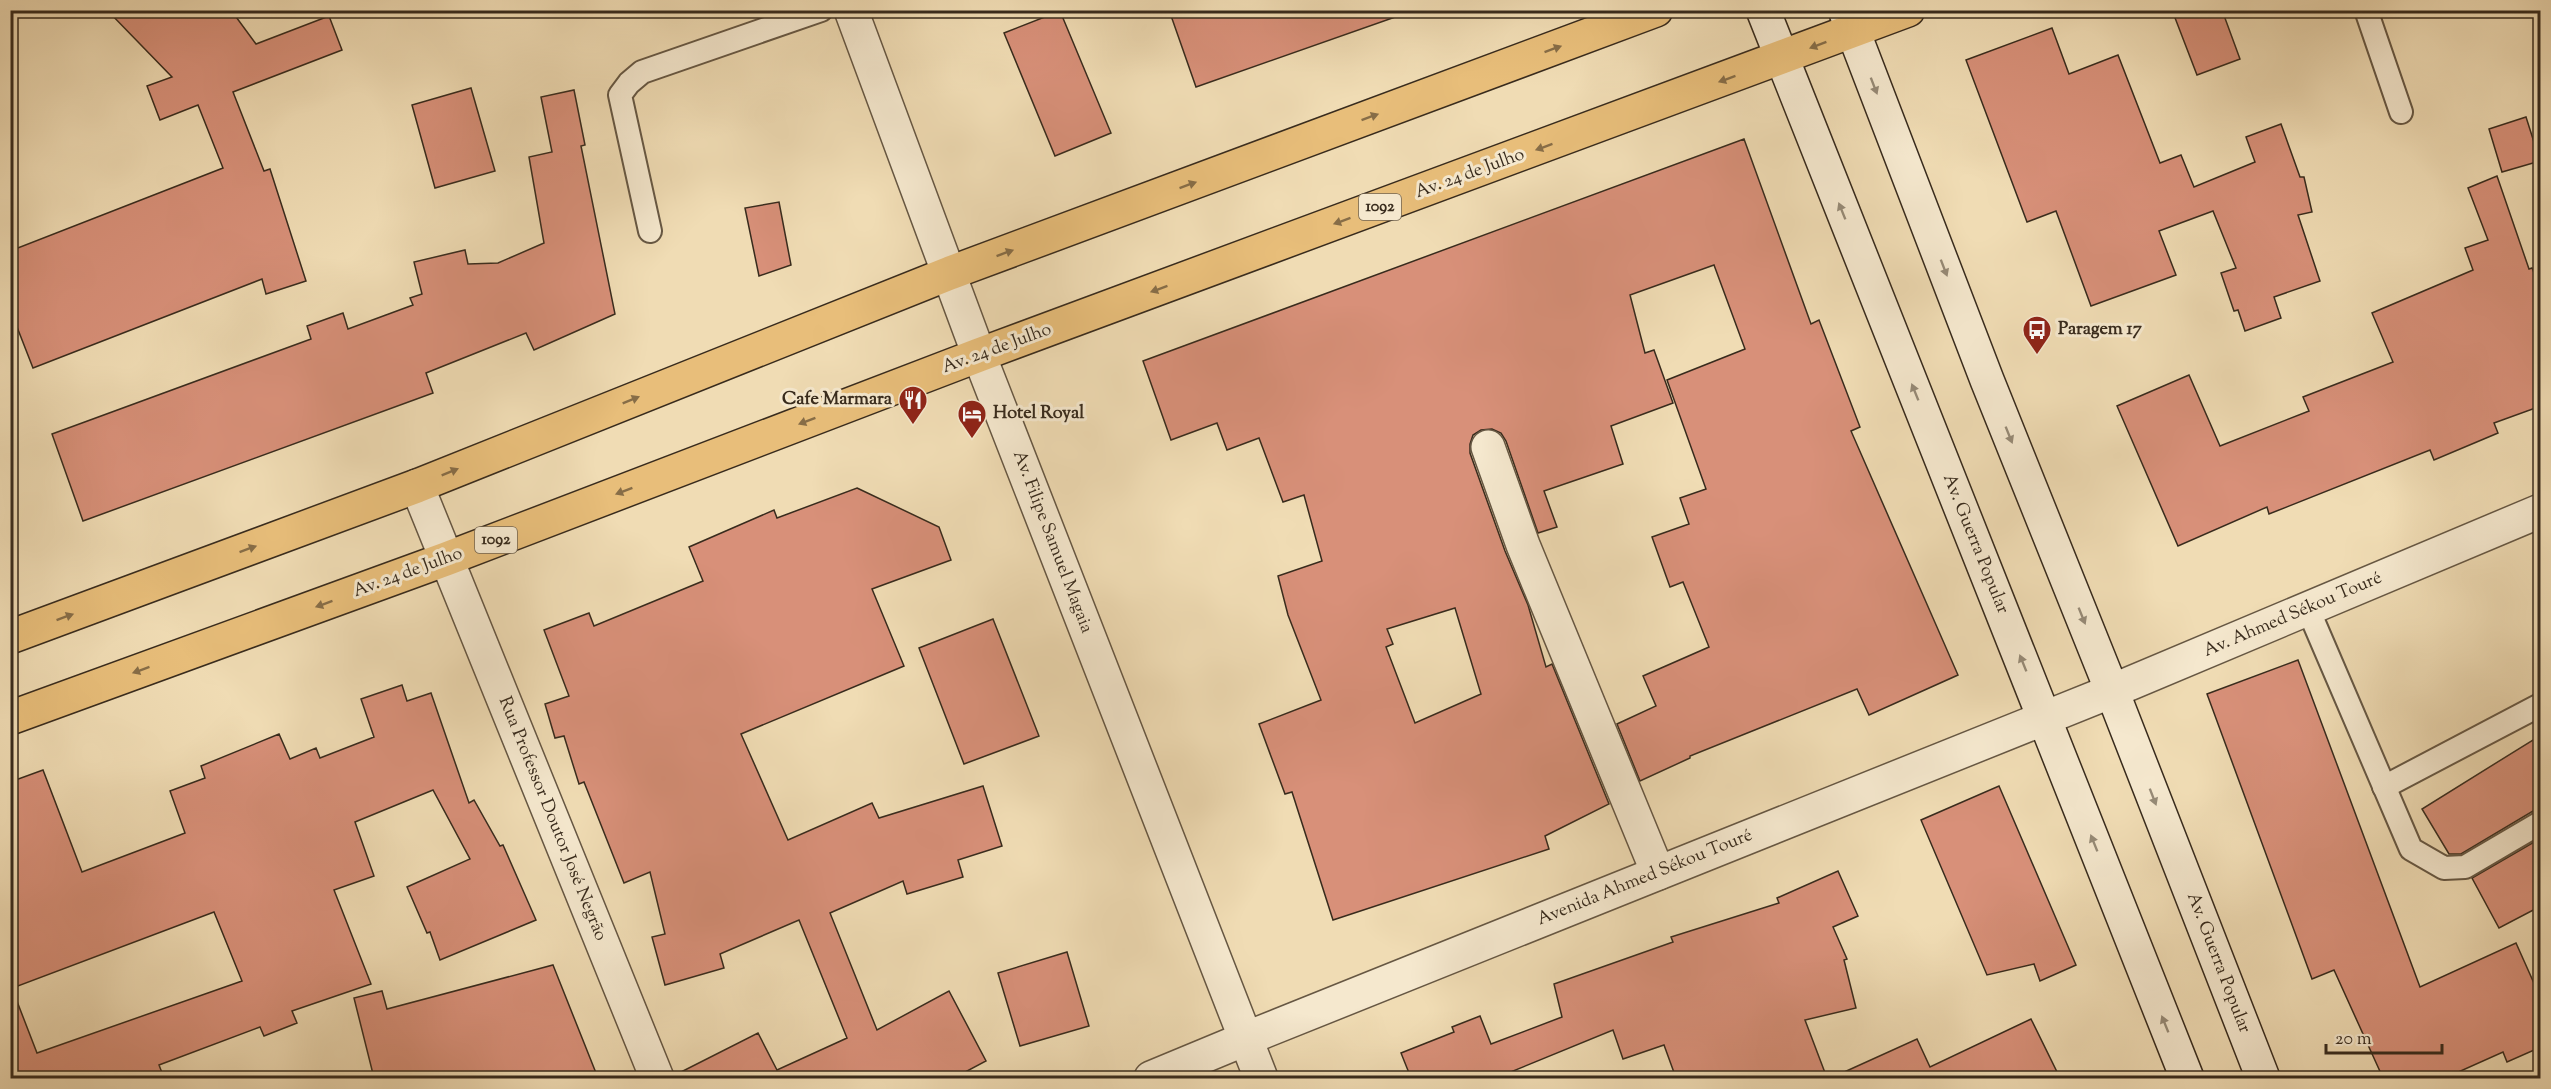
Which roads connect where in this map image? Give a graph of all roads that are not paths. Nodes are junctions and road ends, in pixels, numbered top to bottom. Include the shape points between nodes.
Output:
1 (821, 10) edge
2 (851, 10) edge
3 (1656, 10) edge
4 (1763, 10) edge
5 (1908, 10) edge
6 (2366, 10) edge
7 (1849, 21) edge
8 (1782, 59) junction
9 (2401, 112) dead end
10 (650, 231) dead end
11 (950, 273) junction
12 (979, 355) junction
13 (1488, 447) dead end
14 (417, 486) junction
15 (2541, 511) edge
16 (446, 559) junction
17 (2307, 609) junction
18 (10, 637) edge
19 (2112, 691) junction
20 (2541, 705) edge
21 (2044, 717) junction
22 (10, 718) edge
23 (2384, 787) junction
24 (2541, 823) edge
25 (1658, 873) junction
26 (1245, 1039) junction
27 (657, 1078) edge
28 (1151, 1078) edge
29 (1261, 1078) edge
30 (2187, 1078) edge
31 (2263, 1078) edge

1 - 10 lane via 642,72 628,83 620,95
2 - 11 street, Av. Filipe Samuel Magaia
11 -> 3 main road
4 - 8 street, Av. Guerra Popular
5 - 7 main road
6 - 9 lane
7 -> 8 main road, Av. 24 de Julho
7 -> 19 street, Av. Guerra Popular
8 -> 12 main road, Av. 24 de Julho / 1092
21 -> 8 street, Av. Guerra Popular
11 - 12 street, Av. Filipe Samuel Magaia
14 -> 11 main road
12 -> 16 main road, Av. 24 de Julho / 1092
12 - 26 street, Av. Filipe Samuel Magaia
13 - 25 street via 1523,545
14 - 16 street, Rua Professor Doutor José Negrão
18 -> 14 main road
15 - 17 street, Av. Ahmed Sékou Touré
16 -> 22 main road, Av. 24 de Julho / 1092
16 - 27 street, Rua Professor Doutor José Negrão
17 - 19 street, Av. Ahmed Sékou Touré
17 - 23 lane
19 - 21 street, Av. Ahmed Sékou Touré
19 -> 31 street, Av. Guerra Popular
20 - 23 lane
21 - 25 street, Avenida Ahmed Sékou Touré
30 -> 21 street, Av. Guerra Popular
23 - 24 lane via 2411,849 2444,868 2464,867
25 - 26 street, Avenida Ahmed Sékou Touré
26 - 28 street
26 - 29 street, Av. Filipe Samuel Magaia

